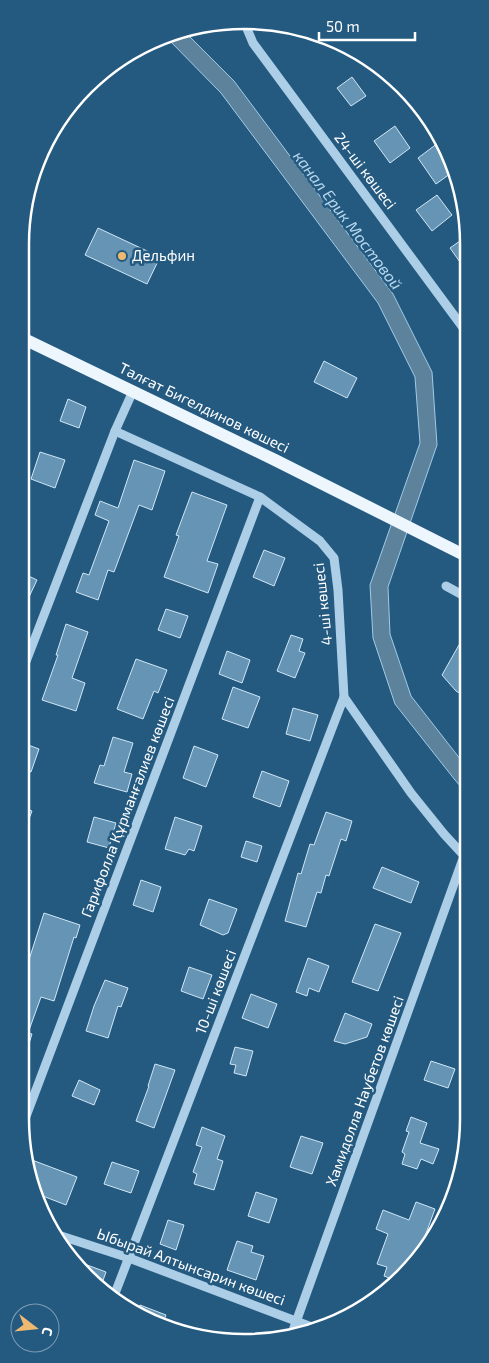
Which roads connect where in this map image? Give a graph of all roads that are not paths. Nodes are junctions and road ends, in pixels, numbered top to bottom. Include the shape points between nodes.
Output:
1 (247, 29) edge
2 (460, 323) edge
3 (29, 341) edge
4 (133, 391) junction
5 (115, 431) junction
6 (260, 497) junction
7 (460, 553) edge
8 (446, 586) dead end
9 (460, 594) edge
10 (29, 654) edge
11 (344, 697) junction
12 (460, 851) edge
13 (460, 874) edge
14 (29, 1108) edge
15 (64, 1237) edge
16 (129, 1258) junction
17 (116, 1292) edge
18 (297, 1320) junction
19 (308, 1325) edge
20 (294, 1328) edge

1 - 2 street, 24-ші көшесі via 252,43
3 - 4 main road, Талғат Бигелдинов көшесі
4 - 5 street
4 - 7 main road, Талғат Бигелдинов көшесі
5 - 6 street, 4-ші көшесі
5 - 10 street
6 - 11 street, 4-ші көшесі via 320,541 334,558
6 - 14 street, Гарифолла Құрманғалиев көшесі
8 - 9 street
11 - 12 street via 411,794
11 - 16 street, 10-ші көшесі
13 - 18 street, Хамидолла Наубетов көшесі
15 - 16 street, Ыбырай Алтынсарин көшесі
16 - 17 street, 10-ші көшесі
16 - 18 street, Ыбырай Алтынсарин көшесі
18 - 19 street, Ыбырай Алтынсарин көшесі
18 - 20 street, Хамидолла Наубетов көшесі

